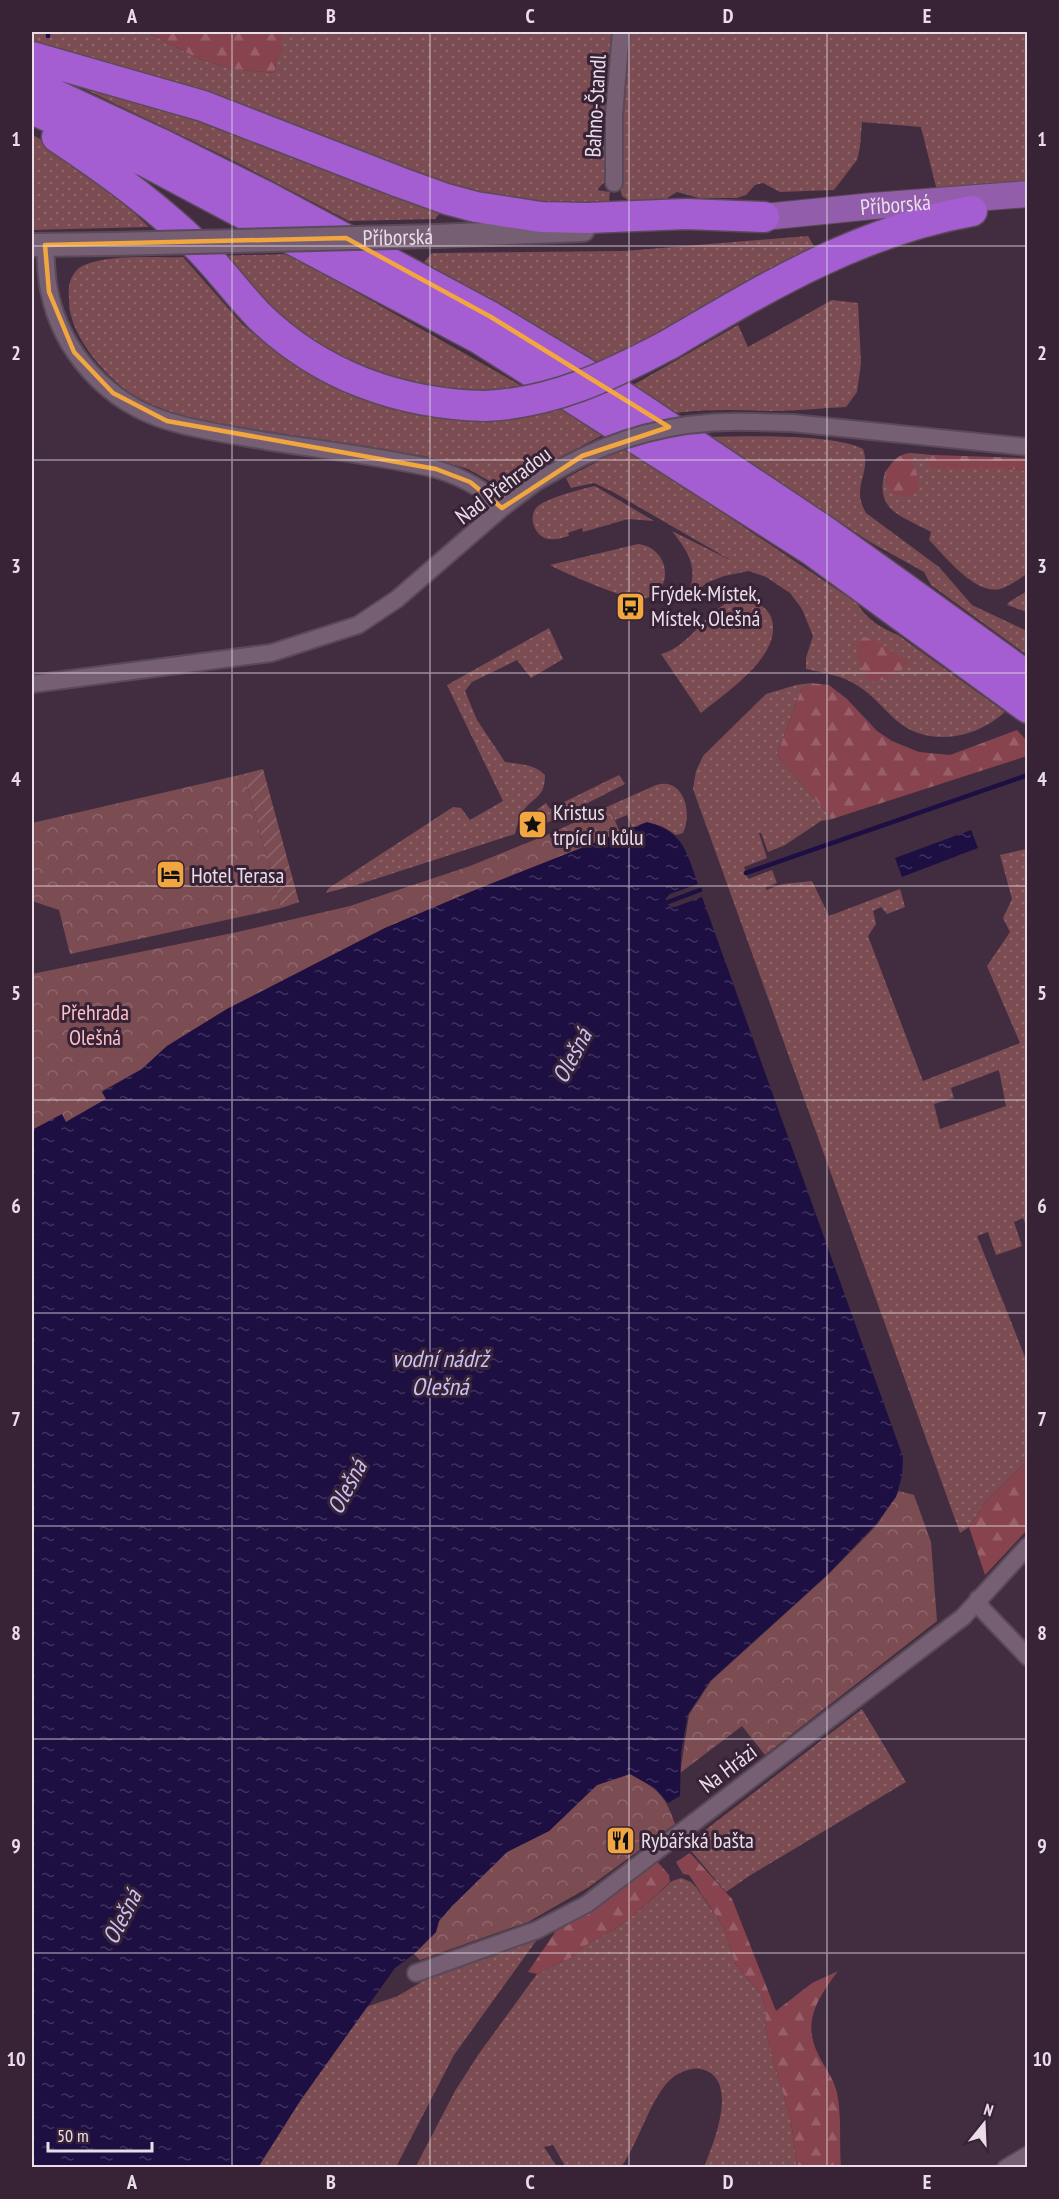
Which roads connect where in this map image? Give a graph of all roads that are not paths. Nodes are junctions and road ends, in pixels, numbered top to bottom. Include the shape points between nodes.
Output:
1 (621, 32) edge
2 (32, 57) edge
3 (32, 84) edge
4 (32, 109) edge
5 (32, 122) edge
6 (614, 183) dead end
7 (1028, 194) edge
8 (1028, 207) edge
9 (972, 211) junction
10 (764, 218) junction
11 (38, 245) edge
12 (1028, 447) edge
13 (502, 507) junction
14 (1015, 678) edge
15 (32, 684) edge
16 (1028, 708) edge
17 (1028, 1546) edge
18 (978, 1599) junction
19 (1028, 1657) edge
20 (416, 1973) dead end
21 (1028, 2155) edge
22 (1006, 2168) edge

1 - 6 street, Bahno-Štandl via 614,115
2 - 10 highway via 203,106 399,182 476,207 587,218 686,214
3 - 14 highway via 257,192 491,317 615,392 824,530
4 - 14 highway via 148,163 480,339
5 - 9 highway, bridge via 147,202 199,248 257,314 296,347 363,383 435,403 485,406 523,403 560,394 604,378 749,298 864,241 916,223
7 - 10 main road, Příborská
8 - 9 main road, Příborská
9 - 10 main road, Příborská
10 - 11 main road, Příborská, bridge via 555,232
11 - 13 street via 60,325 74,352 94,376 130,405 190,427 436,469 470,482
12 - 13 street, Nad Přehradou, bridge via 792,423 711,422 652,431 604,446 536,482
13 - 15 street, Nad Přehradou via 398,599 358,625 272,653
14 - 16 highway
17 - 18 street, Na Hrázi
18 - 19 street via 982,1609
18 - 20 street, Na Hrázi via 963,1617 587,1904 537,1930
21 - 22 street

